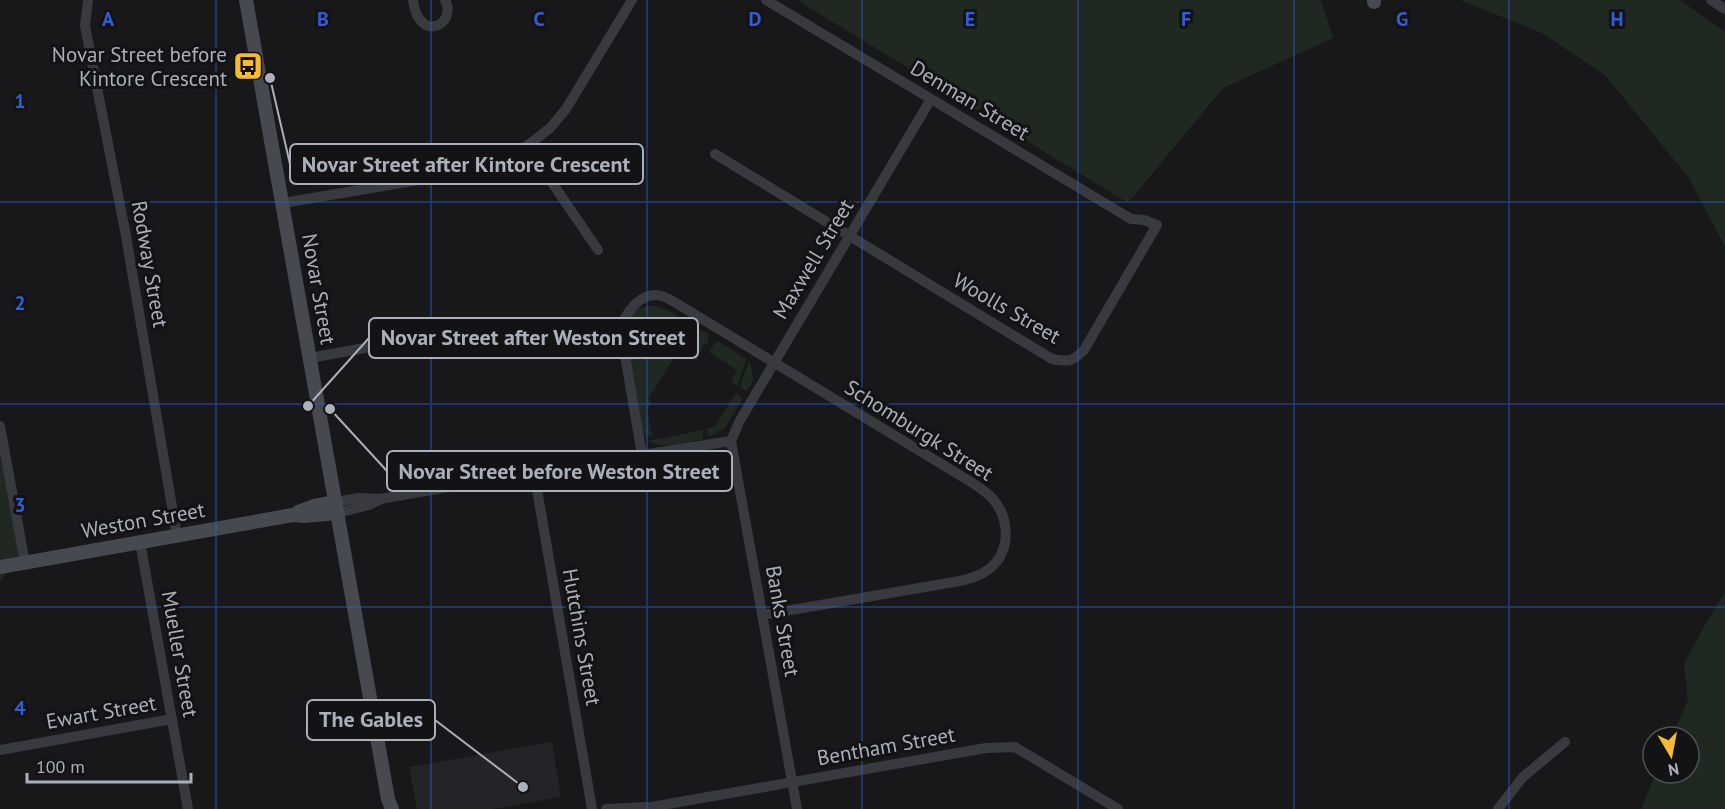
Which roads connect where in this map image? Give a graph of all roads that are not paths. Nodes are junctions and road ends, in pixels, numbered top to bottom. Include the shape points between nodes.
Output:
1 (88, 0) edge
2 (246, 0) edge
3 (413, 0) edge
4 (445, 0) edge
5 (632, 0) edge
6 (766, 0) edge
7 (1711, 0) edge
8 (1725, 9) edge
9 (931, 99) junction
10 (527, 146) junction
11 (715, 154) dead end
12 (283, 204) junction
13 (1157, 225) joint
14 (849, 236) junction
15 (598, 250) dead end
16 (479, 327) dead end
17 (310, 358) junction
18 (774, 363) junction
19 (0, 426) edge
20 (731, 441) junction
21 (642, 455) junction
22 (534, 472) junction
23 (337, 508) junction
24 (177, 536) junction
25 (140, 542) junction
26 (25, 563) junction
27 (0, 567) edge
28 (762, 615) junction
29 (172, 719) junction
30 (1565, 742) dead end
31 (0, 750) edge
32 (792, 782) junction
33 (389, 806) edge
34 (643, 808) edge
35 (188, 809) edge
36 (592, 809) edge
37 (606, 809) edge
38 (797, 809) edge
39 (1118, 809) edge
40 (1498, 809) edge

1 - 24 street, Rodway Street via 85,26 126,236
2 - 12 main road, Novar Street
3 - 4 street via 417,19 432,26 447,15
5 - 10 street via 566,110
6 - 9 street, Denman Street
7 - 8 street
9 - 13 street, Denman Street via 1131,219
9 - 14 street, Maxwell Street
10 - 12 street via 478,170
10 - 15 street
11 - 14 street, Woolls Street
12 - 17 main road, Novar Street
13 - 14 street, Woolls Street via 1083,350 1067,361 1052,358
14 - 18 street, Maxwell Street
16 - 17 street
17 - 23 main road, Novar Street
18 - 20 street, Maxwell Street
18 - 21 street, Schomburgk Street via 676,303 660,295 645,298 630,309 621,332
18 - 28 street, Schomburgk Street via 971,482 991,497 1004,517 1006,531 1004,548 992,566 970,579
19 - 26 street
20 - 21 street, Weston Street
20 - 28 street, Banks Street
21 - 22 street, Weston Street
22 - 23 street, Weston Street via 380,499 358,498
22 - 36 street, Hutchins Street
23 - 24 main road, Weston Street via 314,506 293,515
23 - 33 main road, Novar Street
24 - 25 main road, Weston Street
25 - 26 main road, Weston Street
25 - 29 street, Mueller Street
26 - 27 main road, Weston Street
28 - 32 street, Banks Street
29 - 31 street, Ewart Street
29 - 35 street, Mueller Street
30 - 40 street via 1523,777
32 - 34 street, Bentham Street
32 - 38 street, Banks Street
32 - 39 street, Bentham Street via 986,748 1016,747
34 - 37 street, Bentham Street

